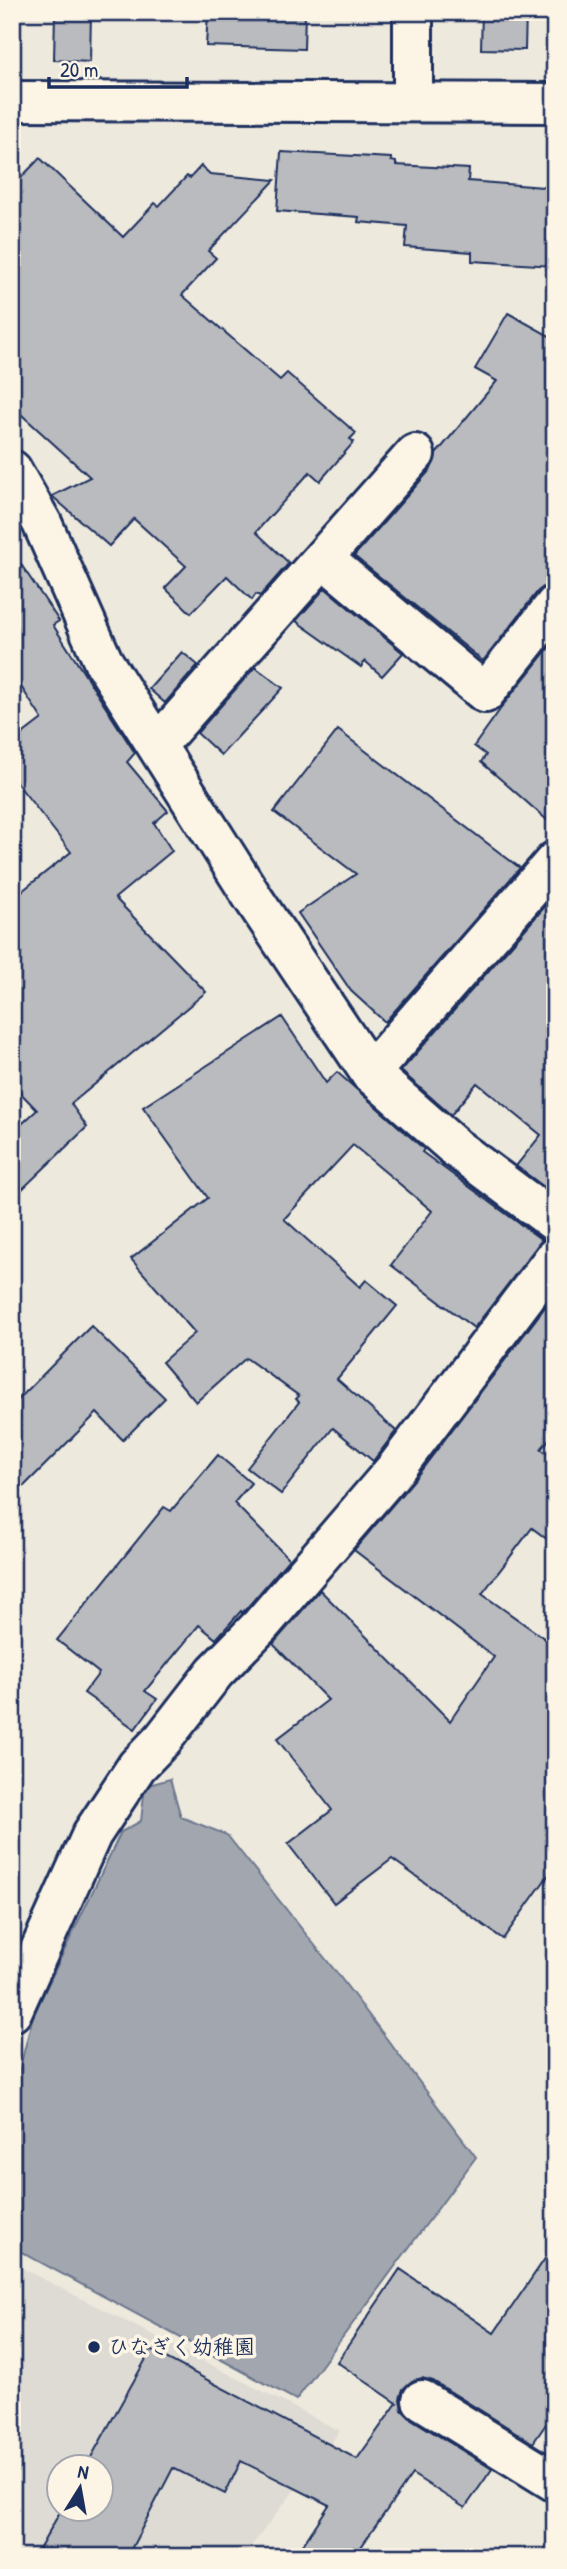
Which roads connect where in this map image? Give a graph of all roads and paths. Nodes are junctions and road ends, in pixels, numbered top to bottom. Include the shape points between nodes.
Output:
1 (412, 12) edge
2 (12, 101) edge
3 (413, 101) junction
4 (555, 103) edge
5 (415, 454) dead end
6 (12, 470) edge
7 (324, 559) junction
8 (555, 605) edge
9 (157, 745) junction
10 (555, 861) edge
11 (370, 1073) junction
12 (555, 1222) edge
13 (555, 1257) edge
14 (12, 2012) edge
15 (422, 2400) dead end
16 (555, 2482) edge

1 - 3 street
2 - 3 street
3 - 4 street
5 - 7 street
6 - 9 street via 42,523 103,661
7 - 8 street via 485,693
7 - 9 street
9 - 11 street
10 - 11 street
11 - 12 street via 457,1149
13 - 14 street via 396,1468 136,1766 92,1834
15 - 16 street

